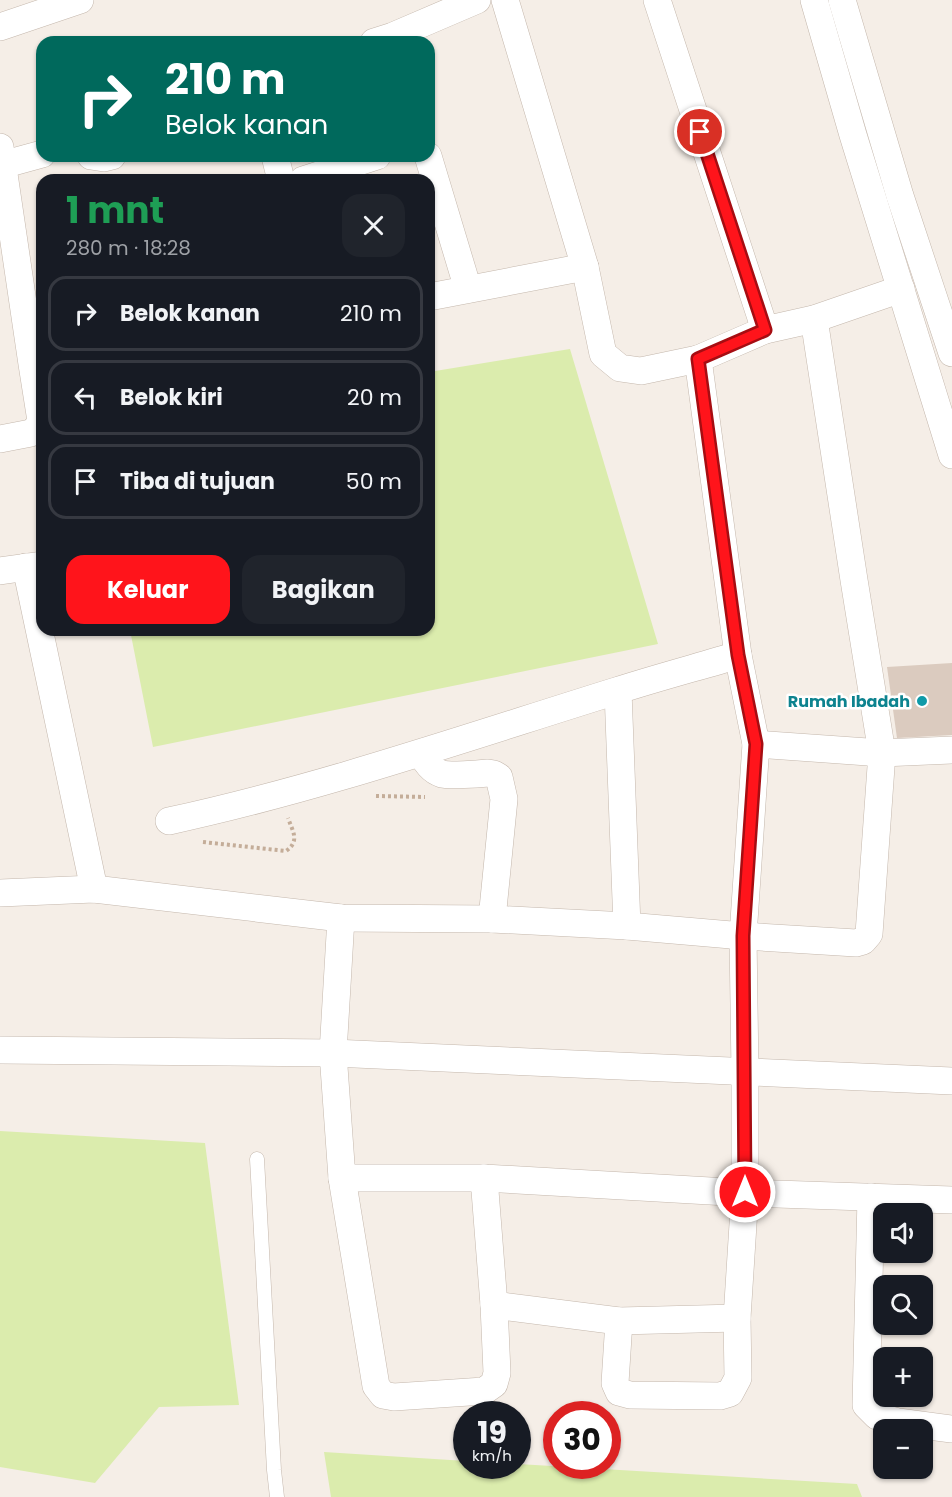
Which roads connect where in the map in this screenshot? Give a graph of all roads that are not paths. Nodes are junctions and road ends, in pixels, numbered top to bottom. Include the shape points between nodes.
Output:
1 (80, 0) edge
2 (477, 0) edge
3 (505, 0) edge
4 (657, 0) edge
5 (814, 0) edge
6 (842, 0) edge
7 (0, 27) edge
8 (397, 36) edge
9 (879, 126) junction
10 (853, 135) junction
11 (36, 154) edge
12 (1, 156) edge
13 (358, 162) edge
14 (322, 174) edge
15 (435, 179) edge
16 (585, 267) junction
17 (901, 289) junction
18 (468, 290) junction
19 (435, 296) edge
20 (814, 319) junction
21 (765, 330) junction
22 (952, 353) edge
23 (36, 357) edge
24 (698, 359) junction
25 (36, 427) edge
26 (0, 439) edge
27 (952, 455) edge
28 (23, 568) edge
29 (36, 627) edge
30 (38, 636) edge
31 (738, 655) junction
32 (618, 691) junction
33 (756, 744) junction
34 (952, 750) edge
35 (422, 753) junction
36 (882, 753) junction
37 (169, 821) road end
38 (94, 889) junction
39 (0, 893) edge
40 (341, 918) junction
41 (492, 919) junction
42 (627, 926) junction
43 (743, 936) junction
44 (0, 1050) edge
45 (333, 1053) junction
46 (745, 1072) junction
47 (952, 1081) edge
48 (257, 1159) dead end
49 (342, 1178) junction
50 (484, 1178) junction
51 (745, 1192) junction
52 (871, 1197) junction
53 (952, 1200) edge
54 (494, 1305) junction
55 (737, 1318) junction
56 (619, 1321) junction
57 (952, 1429) edge
58 (277, 1497) edge

1 - 7 street
2 - 8 street
3 - 16 street
4 - 21 street
5 - 10 street
6 - 9 street
9 - 10 street
9 - 22 street
10 - 17 street
11 - 12 street
12 - 23 street
13 - 14 street
15 - 18 street
16 - 18 street
16 - 24 street via 603,354 620,368 640,371
17 - 20 street
17 - 27 street
18 - 19 street
20 - 21 street
20 - 36 street
21 - 24 street
24 - 31 street
25 - 26 street via 31,433
28 - 29 street
30 - 38 street
31 - 32 street
31 - 33 street
32 - 35 street
32 - 42 street
33 - 36 street
33 - 43 street
34 - 36 street
35 - 37 street
35 - 41 street via 424,761 442,774 488,773 499,777 504,798
36 - 43 street via 868,936 856,944
38 - 39 street
38 - 40 street
40 - 41 street
40 - 45 street
41 - 42 street
42 - 43 street
43 - 46 street
44 - 45 street
45 - 46 street
45 - 49 street
46 - 47 street
46 - 51 street
48 - 58 lane
49 - 50 street
49 - 54 street via 376,1386 383,1395 484,1391 494,1384
50 - 51 street
50 - 54 street
51 - 52 street
51 - 55 street
52 - 53 street
52 - 57 street via 866,1405 877,1416 898,1422
54 - 56 street
55 - 56 street
55 - 56 street via 738,1378 730,1393 720,1396 619,1392 615,1383

